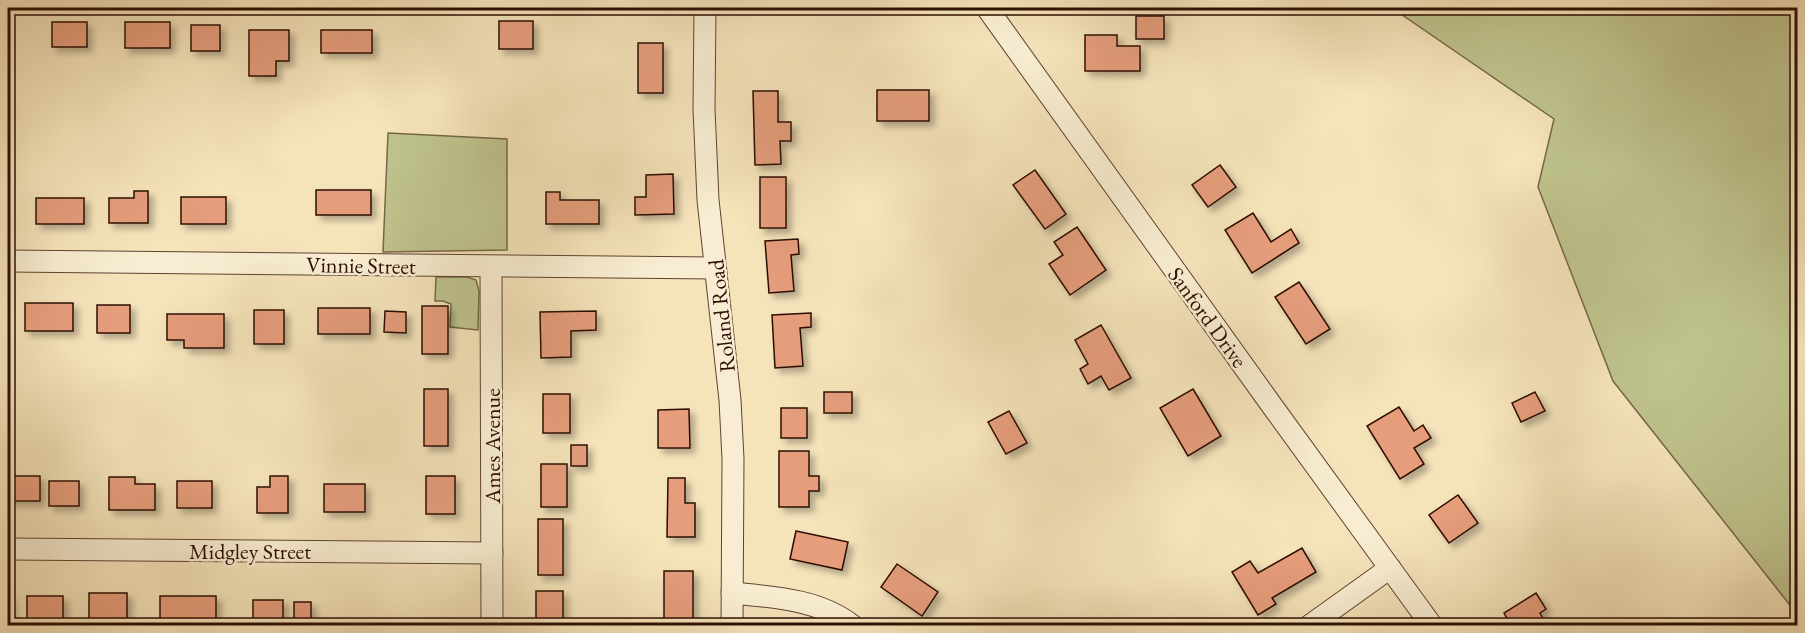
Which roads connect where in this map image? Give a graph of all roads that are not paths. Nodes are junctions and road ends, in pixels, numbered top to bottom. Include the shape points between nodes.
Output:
1 (705, 8) edge
2 (987, 8) edge
3 (8, 261) edge
4 (491, 267) junction
5 (715, 268) junction
6 (8, 549) edge
7 (492, 553) junction
8 (1390, 568) junction
9 (732, 593) junction
10 (492, 626) edge
11 (732, 626) edge
12 (853, 626) edge
13 (1309, 626) edge
14 (1432, 626) edge

1 - 5 street, Roland Road via 705,157
2 - 8 street, Sanford Drive
3 - 4 street, Vinnie Street
4 - 5 street, Vinnie Street
4 - 7 street, Ames Avenue
5 - 9 street, Roland Road via 734,459
6 - 7 street, Midgley Street
7 - 10 street, Ames Avenue
8 - 13 street
8 - 14 street, Sanford Drive
9 - 11 street, Roland Road
9 - 12 street via 790,599 822,608

